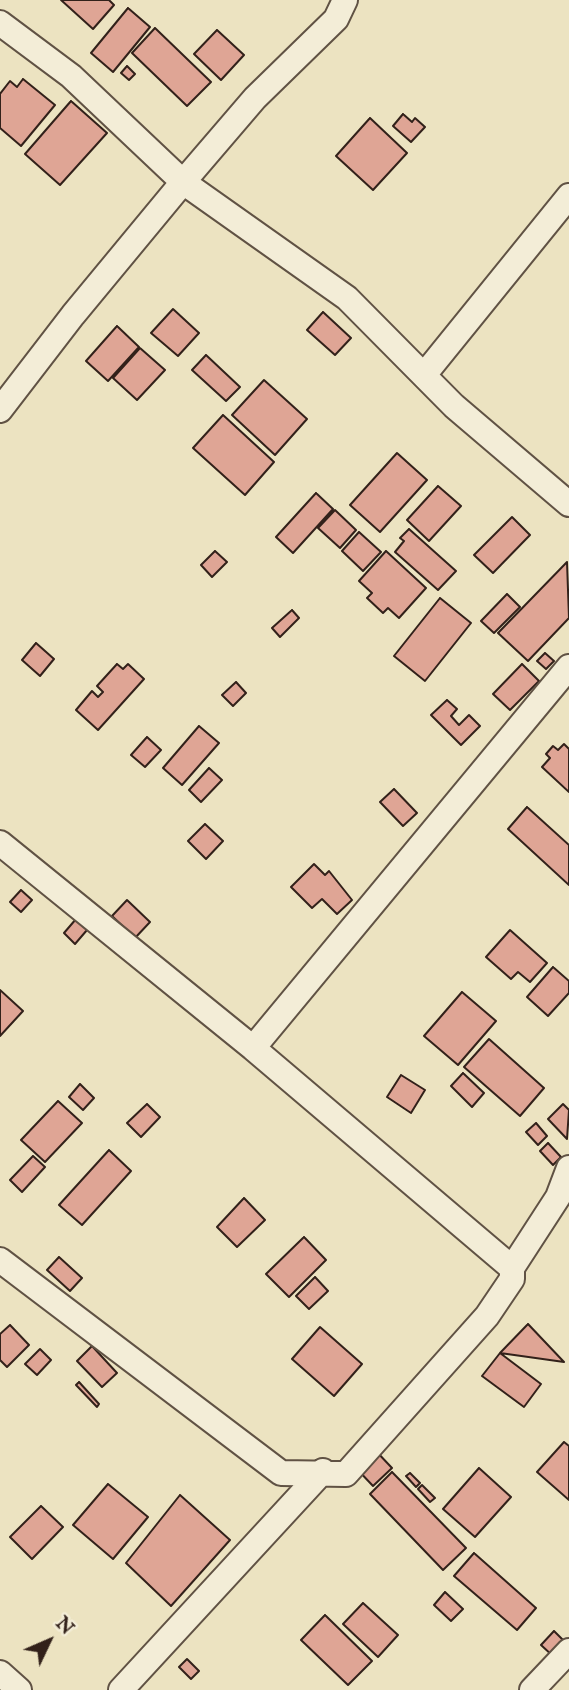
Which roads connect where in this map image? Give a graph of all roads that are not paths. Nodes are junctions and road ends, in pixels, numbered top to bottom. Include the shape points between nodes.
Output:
1 (345, 0) edge
2 (0, 23) edge
3 (183, 182) junction
4 (569, 196) edge
5 (424, 376) junction
6 (0, 410) edge
7 (569, 504) edge
8 (569, 667) edge
9 (0, 843) edge
10 (253, 1048) junction
11 (569, 1168) edge
12 (0, 1260) edge
13 (512, 1268) junction
14 (323, 1471) junction
15 (569, 1651) edge
16 (0, 1673) edge
17 (19, 1690) edge
18 (121, 1690) edge
19 (533, 1690) edge

1 - 3 street via 336,19 255,98
2 - 3 street via 71,76
3 - 5 street via 346,298
3 - 6 street
4 - 5 street
5 - 7 street
8 - 10 street
9 - 10 street
10 - 13 street
11 - 13 street via 558,1197
12 - 14 street via 281,1473
13 - 14 street via 512,1279 487,1316 360,1460 346,1474 334,1476
14 - 18 street
15 - 19 street
16 - 17 street

